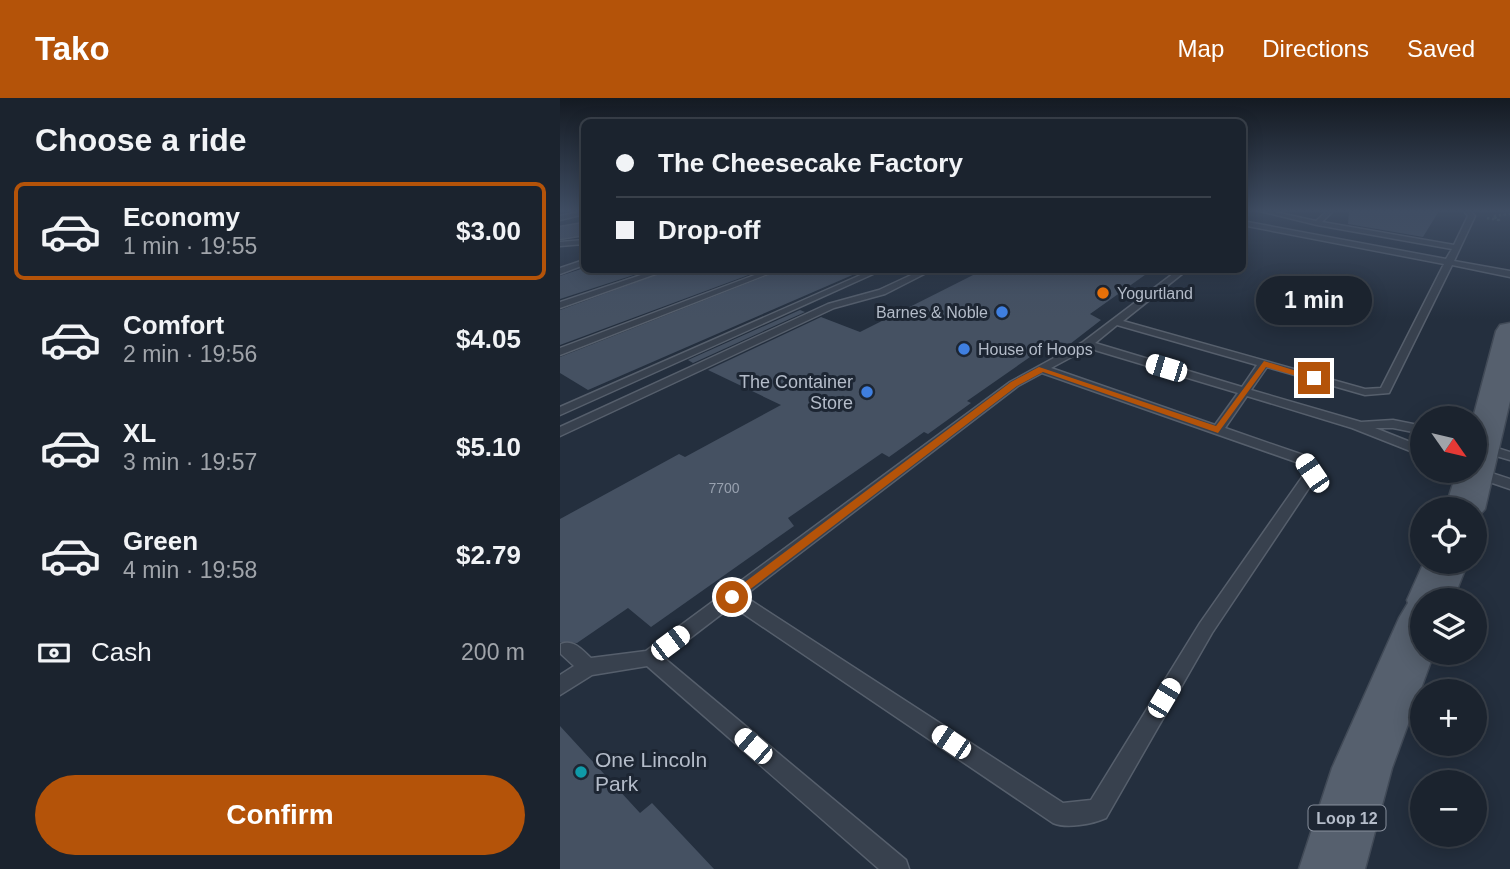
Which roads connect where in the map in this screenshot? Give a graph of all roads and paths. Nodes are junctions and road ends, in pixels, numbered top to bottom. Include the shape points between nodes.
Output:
1 (1371, 247) edge
2 (1451, 247) edge
3 (1457, 248) joint
4 (1451, 262) junction
5 (581, 263) edge
6 (560, 271) edge
7 (654, 273) edge
8 (766, 273) edge
9 (871, 273) edge
10 (922, 273) edge
11 (1179, 273) edge
12 (1510, 274) edge
13 (560, 305) edge
14 (1116, 321) junction
15 (1510, 331) edge
16 (1087, 344) junction
17 (560, 352) edge
18 (1264, 363) junction
19 (1042, 369) junction
20 (1244, 392) junction
21 (560, 411) edge
22 (1356, 425) junction
23 (1410, 427) edge
24 (1218, 430) junction
25 (560, 432) edge
26 (1410, 447) edge
27 (1488, 456) edge
28 (732, 597) junction
29 (568, 649) dead end
30 (1410, 650) edge
31 (650, 658) junction
32 (588, 667) junction
33 (560, 686) edge
34 (897, 869) edge
35 (1332, 869) edge

1 - 4 lane
2 - 3 lane
3 - 4 lane
4 - 12 lane
4 - 18 lane via 1385,391 1365,392
5 - 6 lane
7 - 13 lane
8 - 17 lane
9 - 21 lane
10 - 25 lane via 882,292 831,306
11 - 14 lane
14 - 16 lane
14 - 18 lane
15 - 27 main road
16 - 19 lane
16 - 20 lane
18 - 20 lane
19 - 24 lane
19 - 28 lane via 1014,384
20 - 22 lane
20 - 24 lane
22 - 23 lane
22 - 26 lane
24 - 28 lane via 1304,460 1312,473 1206,628 1098,810 1061,815
28 - 31 lane
29 - 32 lane
30 - 35 main road, Loop 12 via 1362,768
31 - 32 lane
31 - 34 lane
32 - 33 lane

